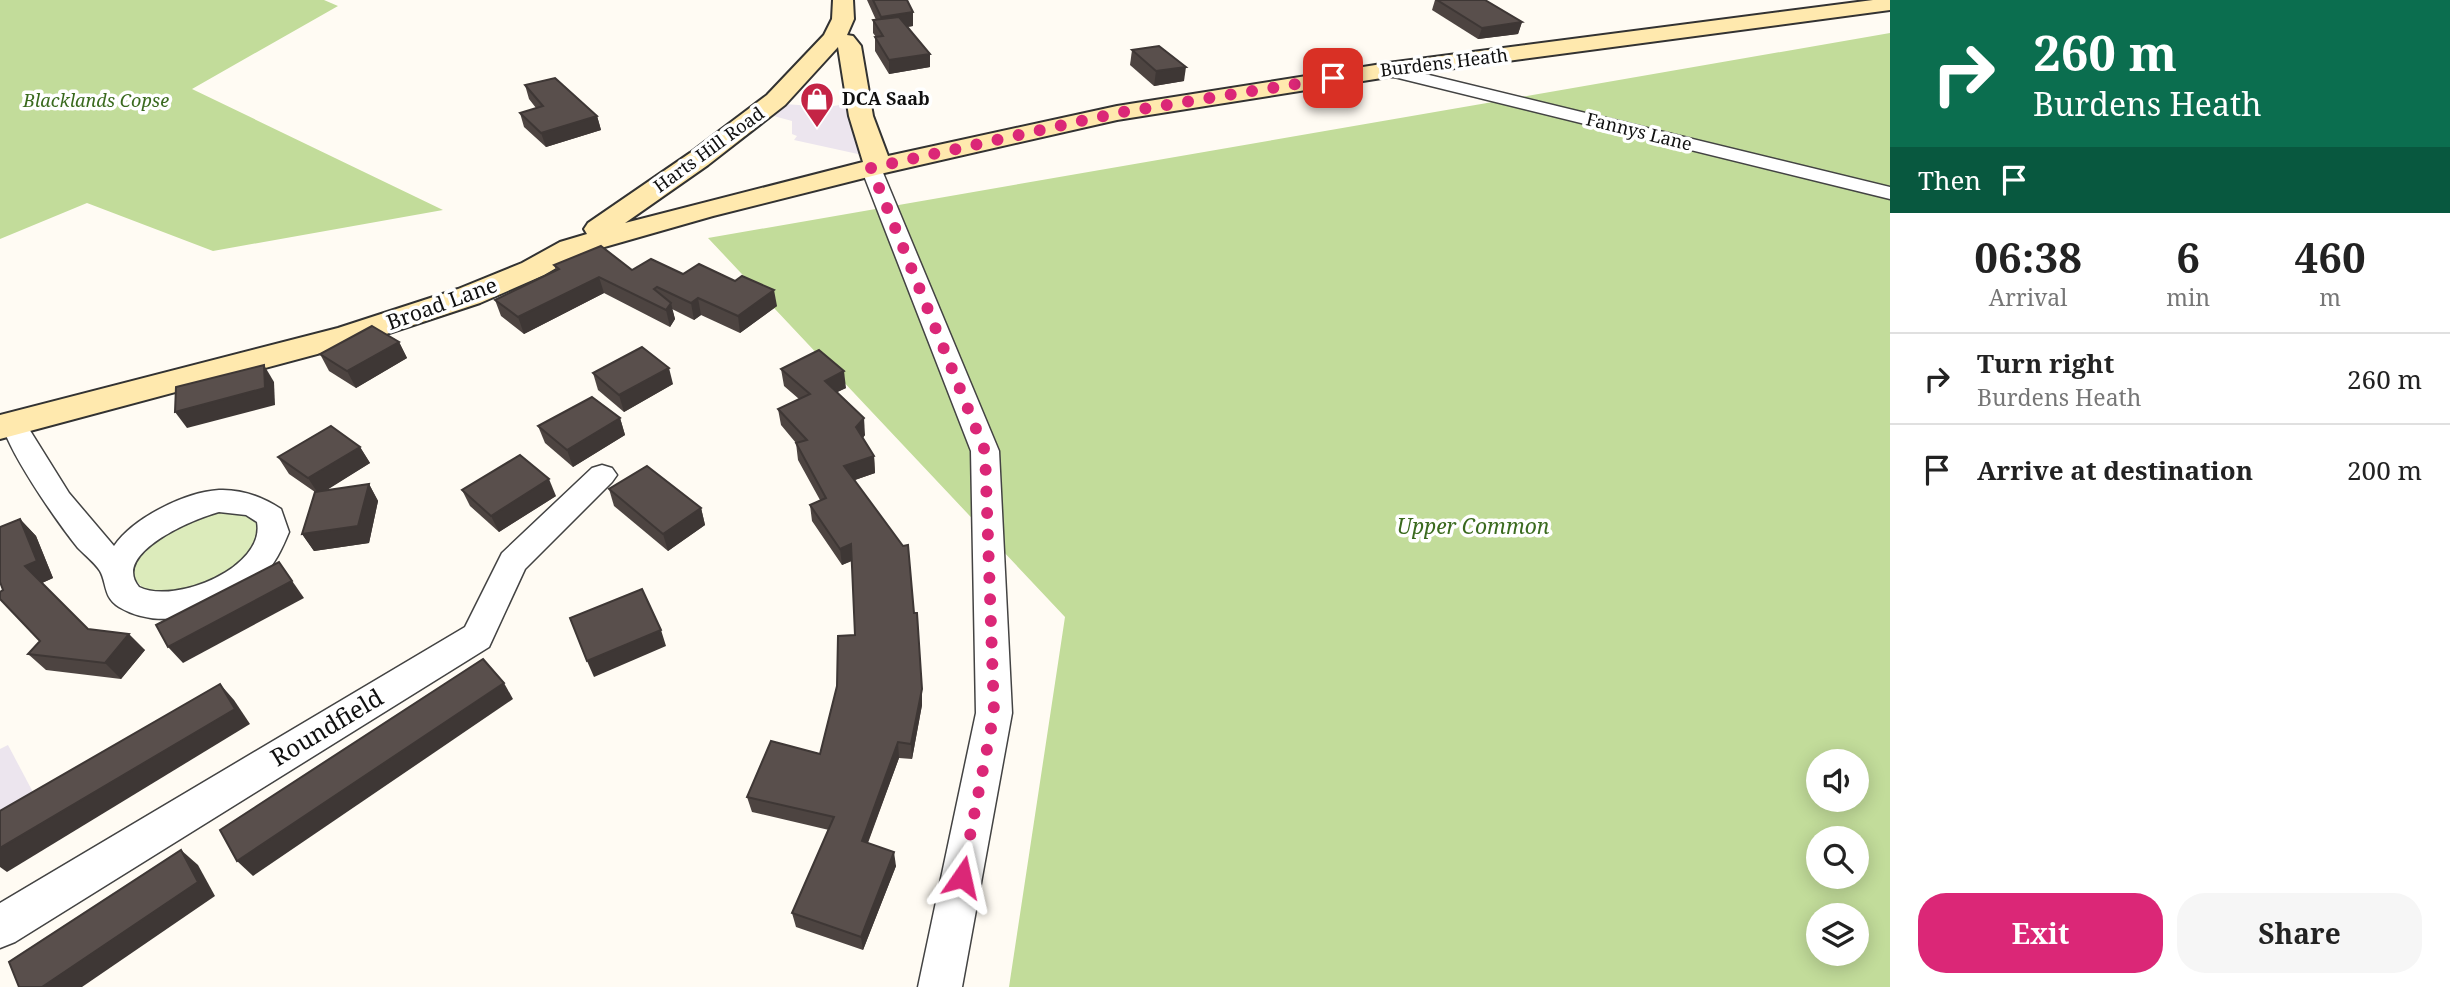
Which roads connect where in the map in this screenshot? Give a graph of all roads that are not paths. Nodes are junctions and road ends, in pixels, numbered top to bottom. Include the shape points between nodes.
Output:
1 (843, 0) edge
2 (1890, 4) edge
3 (834, 38) junction
4 (1388, 70) junction
5 (874, 167) junction
6 (1890, 193) edge
7 (570, 248) junction
8 (6, 425) edge
9 (602, 475) dead end
10 (118, 569) junction
11 (0, 927) edge
12 (940, 987) edge

1 - 3 street, Harts Hill Road
2 - 4 street, Burdens Heath
3 - 5 street via 850,46
3 - 7 street, Harts Hill Road via 745,126
4 - 5 street, Burdens Heath via 1117,113
4 - 6 street, Fannys Lane
5 - 7 street, Broad Lane
5 - 12 street via 985,451 994,713
7 - 8 street, Broad Lane via 508,280 414,316
8 - 10 street via 99,553
9 - 11 street, Roundfield via 513,562 477,637
10 - 10 street via 117,584 125,597 141,605 187,604 236,582 256,566 269,550 272,518 261,507 243,501 194,507 145,532

